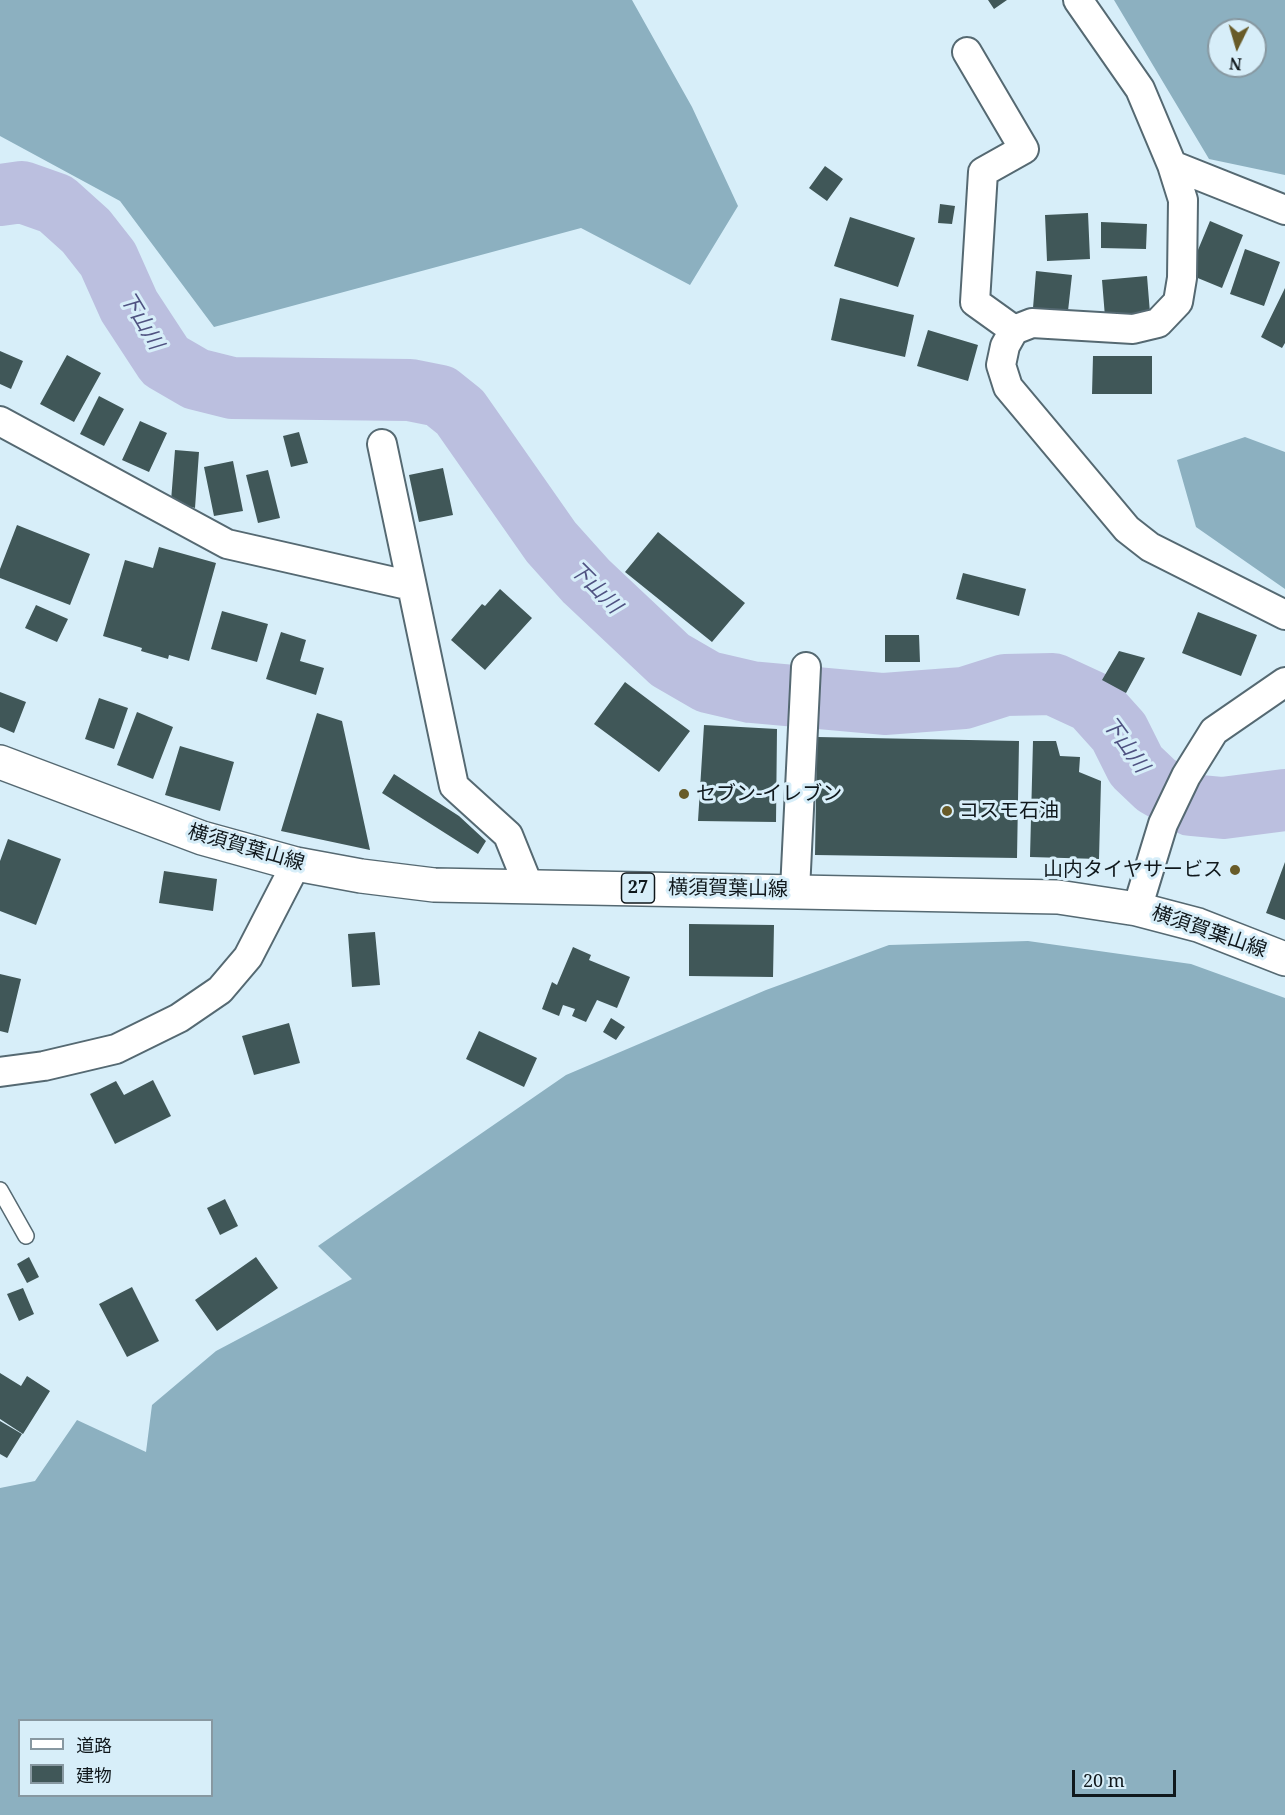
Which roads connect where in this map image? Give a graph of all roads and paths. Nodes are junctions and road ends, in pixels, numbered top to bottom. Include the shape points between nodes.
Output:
1 (1078, 0) edge
2 (967, 52) dead end
3 (1172, 165) junction
4 (1285, 210) edge
5 (1014, 330) junction
6 (0, 421) edge
7 (382, 444) dead end
8 (412, 586) junction
9 (1285, 615) edge
10 (1285, 682) edge
11 (804, 691) dead end
12 (0, 762) edge
13 (296, 864) junction
14 (529, 887) junction
15 (795, 890) junction
16 (1137, 909) junction
17 (1285, 959) edge
18 (0, 1072) edge
19 (0, 1190) edge
20 (26, 1236) dead end

1 - 3 street via 1140,90
2 - 5 street via 1024,149 983,172 975,302
3 - 4 street
3 - 5 street via 1183,200 1182,278 1178,302 1158,324 1133,329 1032,323
5 - 9 street via 1001,365 1008,387 1127,529 1150,547
6 - 8 street via 226,544
7 - 8 street
8 - 14 street via 454,786 508,835
10 - 16 street via 1214,731 1163,824
11 - 15 street
12 - 13 main road, 横須賀葉山線 / 27 via 202,838
13 - 14 main road, 横須賀葉山線 / 27 via 434,885
13 - 18 street via 248,957 220,990 179,1018 116,1049
14 - 15 main road, 横須賀葉山線 / 27
15 - 16 main road, 横須賀葉山線 / 27 via 1058,897
16 - 17 main road, 横須賀葉山線 / 27 via 1198,925
19 - 20 lane

